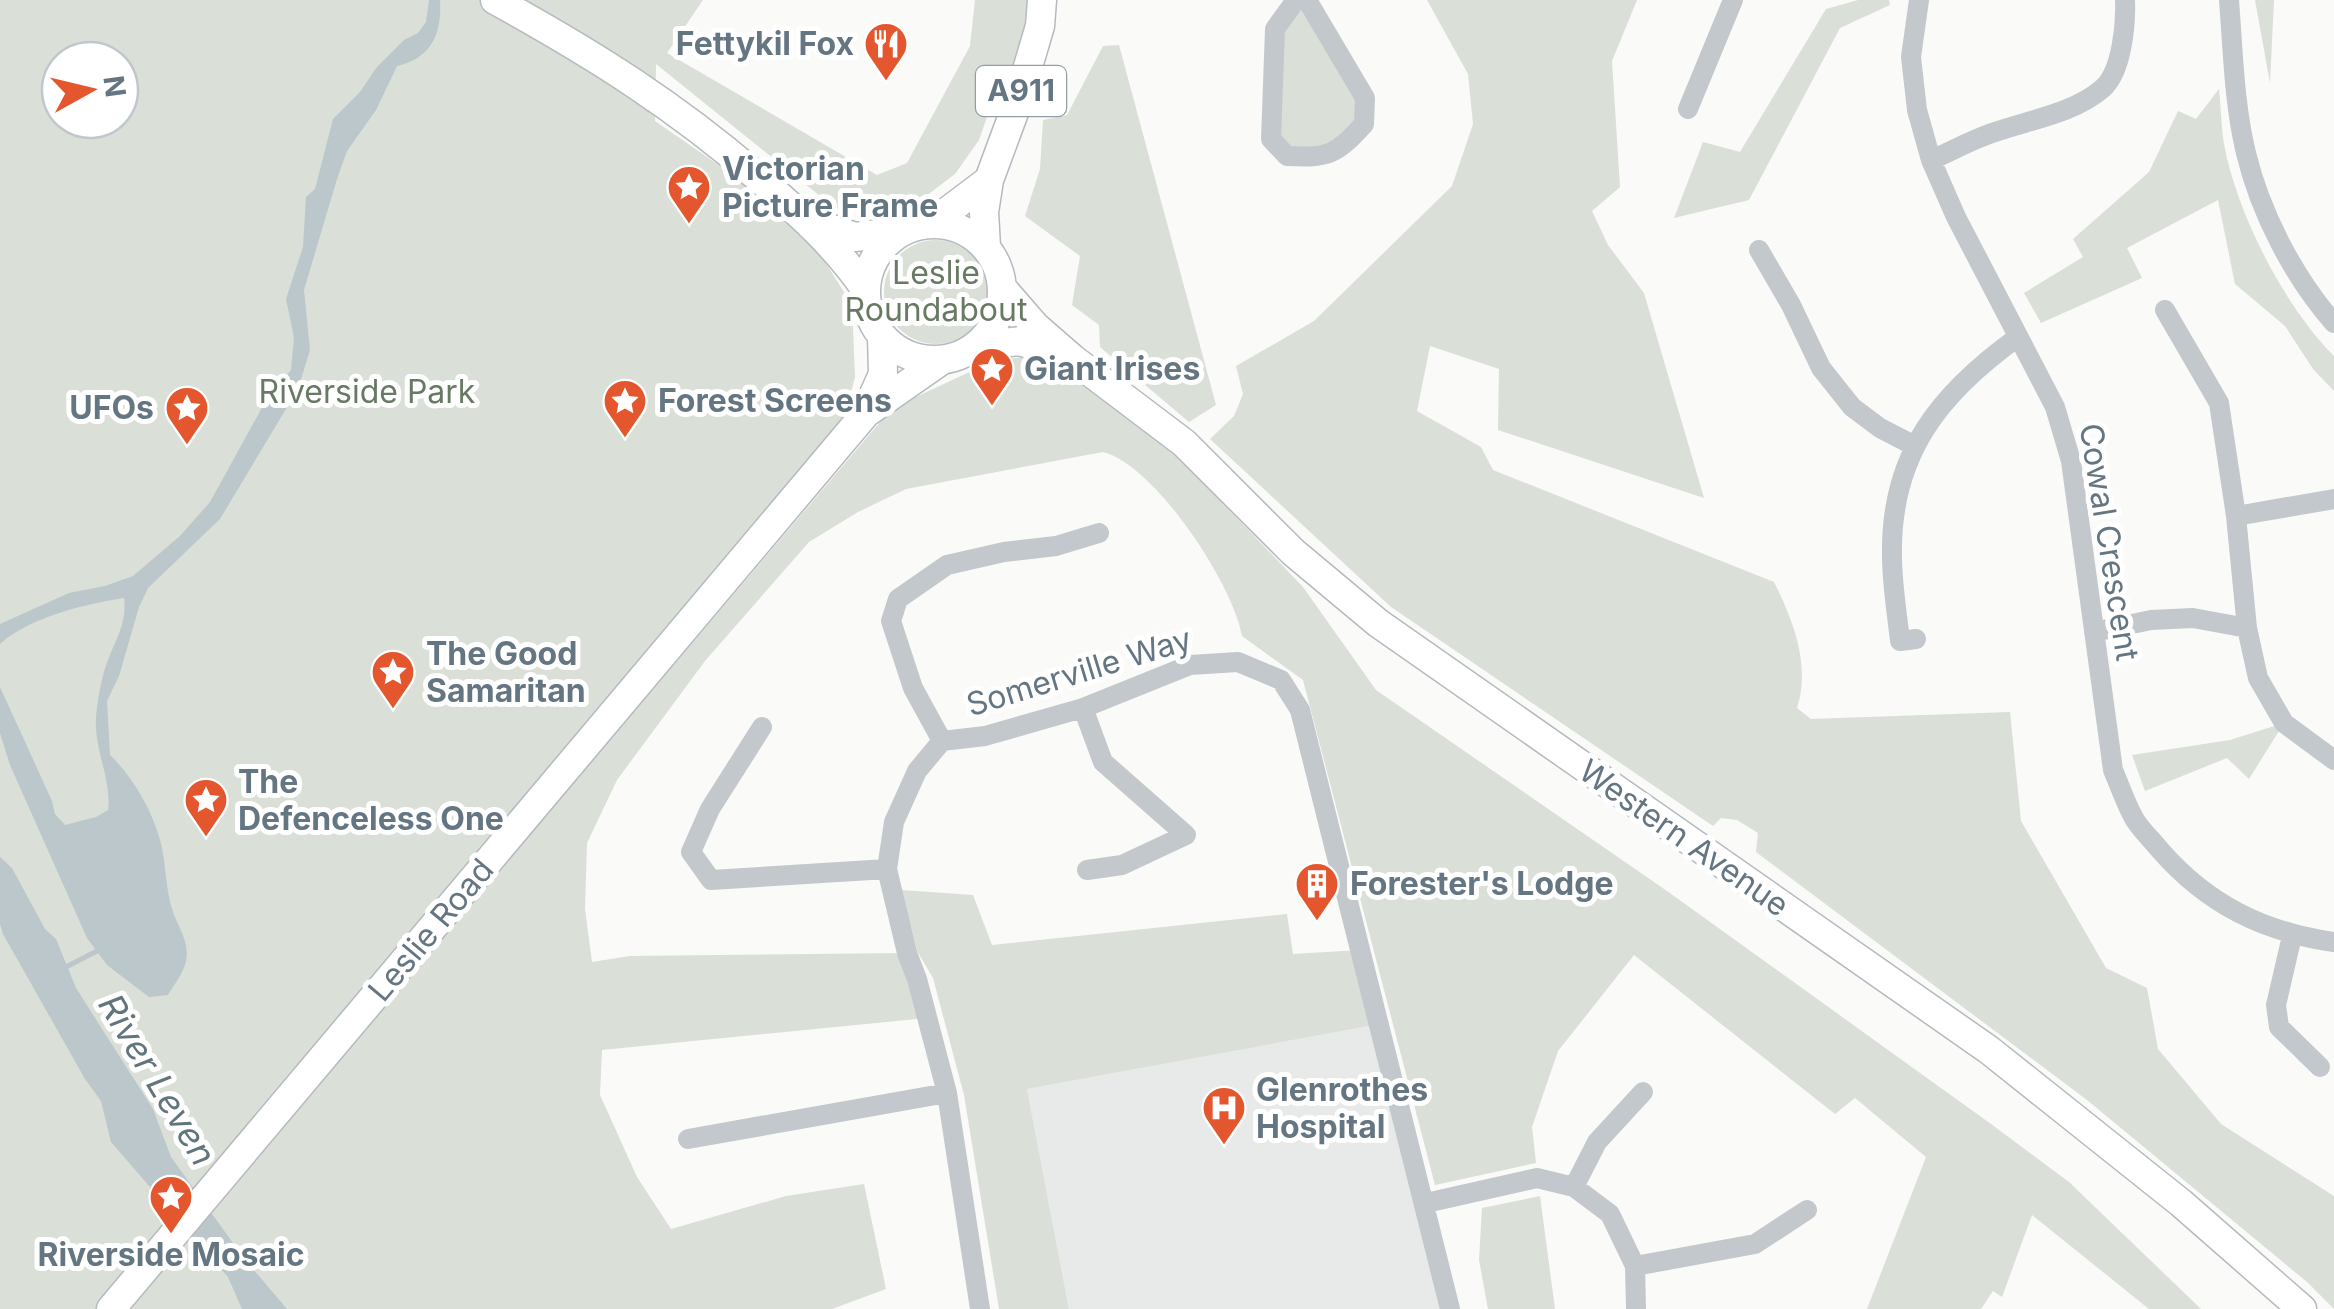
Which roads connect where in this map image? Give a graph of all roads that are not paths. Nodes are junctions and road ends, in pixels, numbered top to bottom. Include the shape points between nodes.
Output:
1 (495, 0) edge
2 (1042, 0) edge
3 (1296, 0) edge
4 (1307, 0) edge
5 (1733, 0) edge
6 (1919, 0) edge
7 (2124, 0) edge
8 (2230, 0) edge
9 (1688, 109) dead end
10 (1931, 160) junction
11 (989, 180) junction
12 (808, 221) junction
13 (932, 223) junction
14 (903, 230) junction
15 (986, 247) junction
16 (1759, 250) dead end
17 (1002, 289) junction
18 (866, 290) junction
19 (2165, 310) dead end
20 (2334, 323) edge
21 (882, 336) junction
22 (2018, 337) junction
23 (976, 346) junction
24 (1073, 359) junction
25 (942, 360) junction
26 (866, 413) junction
27 (1913, 445) junction
28 (2334, 499) edge
29 (2236, 516) junction
30 (1099, 533) dead end
31 (2246, 628) junction
32 (2094, 632) junction
33 (1900, 641) dead end
34 (1083, 708) junction
35 (762, 727) dead end
36 (942, 740) junction
37 (2334, 760) edge
38 (887, 870) junction
39 (1088, 870) dead end
40 (2292, 936) junction
41 (2334, 942) edge
42 (2320, 1067) dead end
43 (1643, 1092) dead end
44 (948, 1093) junction
45 (688, 1139) dead end
46 (1574, 1187) junction
47 (1426, 1203) junction
48 (1807, 1210) dead end
49 (1635, 1266) junction
50 (111, 1309) edge
51 (980, 1309) edge
52 (1450, 1309) edge
53 (1636, 1309) edge
54 (2302, 1309) edge

1 - 12 main road via 598,57 709,135
2 - 11 main road, A911 via 1040,26
3 - 4 street via 1275,29 1271,139 1286,156 1312,157 1340,150 1364,124 1365,98
5 - 9 street
6 - 10 street, Cowal Crescent via 1911,56
7 - 10 street via 2120,54 2105,87
8 - 20 street via 2253,178 2285,252
10 - 22 street, Cowal Crescent
11 - 13 main road
11 - 15 main road, A911
12 - 14 main road via 854,238
12 - 18 main road
13 - 14 main road
13 - 15 main road via 971,234
14 - 18 main road via 877,255
15 - 17 main road, A911
16 - 27 street via 1821,368 1852,407
17 - 23 main road via 996,320
17 - 24 main road
18 - 21 main road
19 - 29 street via 2219,403
21 - 25 main road via 899,350
21 - 26 main road via 883,374
22 - 27 street via 1975,368
22 - 32 street, Cowal Crescent via 2055,406 2071,461
23 - 24 main road via 1020,341
23 - 25 main road
24 - 54 main road, Western Avenue via 1184,443 1294,552 1378,623 1989,1050
25 - 26 main road
26 - 50 main road, Leslie Road
27 - 33 street via 1892,554
28 - 29 street
29 - 31 street
30 - 36 street via 947,566 898,599 891,621 913,688
31 - 32 street via 2194,618
31 - 37 street via 2258,678 2284,722
32 - 40 street, Cowal Crescent via 2113,770 2136,821 2218,904
34 - 36 street, Somerville Way via 985,736
34 - 39 street via 1103,762 1186,834 1122,865
34 - 47 street, Somerville Way via 1190,665 1238,662 1281,680 1300,710
35 - 38 street via 691,852 710,880
36 - 38 street, Somerville Way via 917,771 894,822
38 - 44 street, Somerville Way
40 - 41 street, Cowal Crescent
40 - 42 street via 2276,1005 2279,1027
43 - 46 street via 1596,1142
44 - 45 street
44 - 51 street, Somerville Way
46 - 47 street via 1537,1178
46 - 49 street via 1610,1214
47 - 52 street
48 - 49 street via 1755,1244
49 - 53 street

